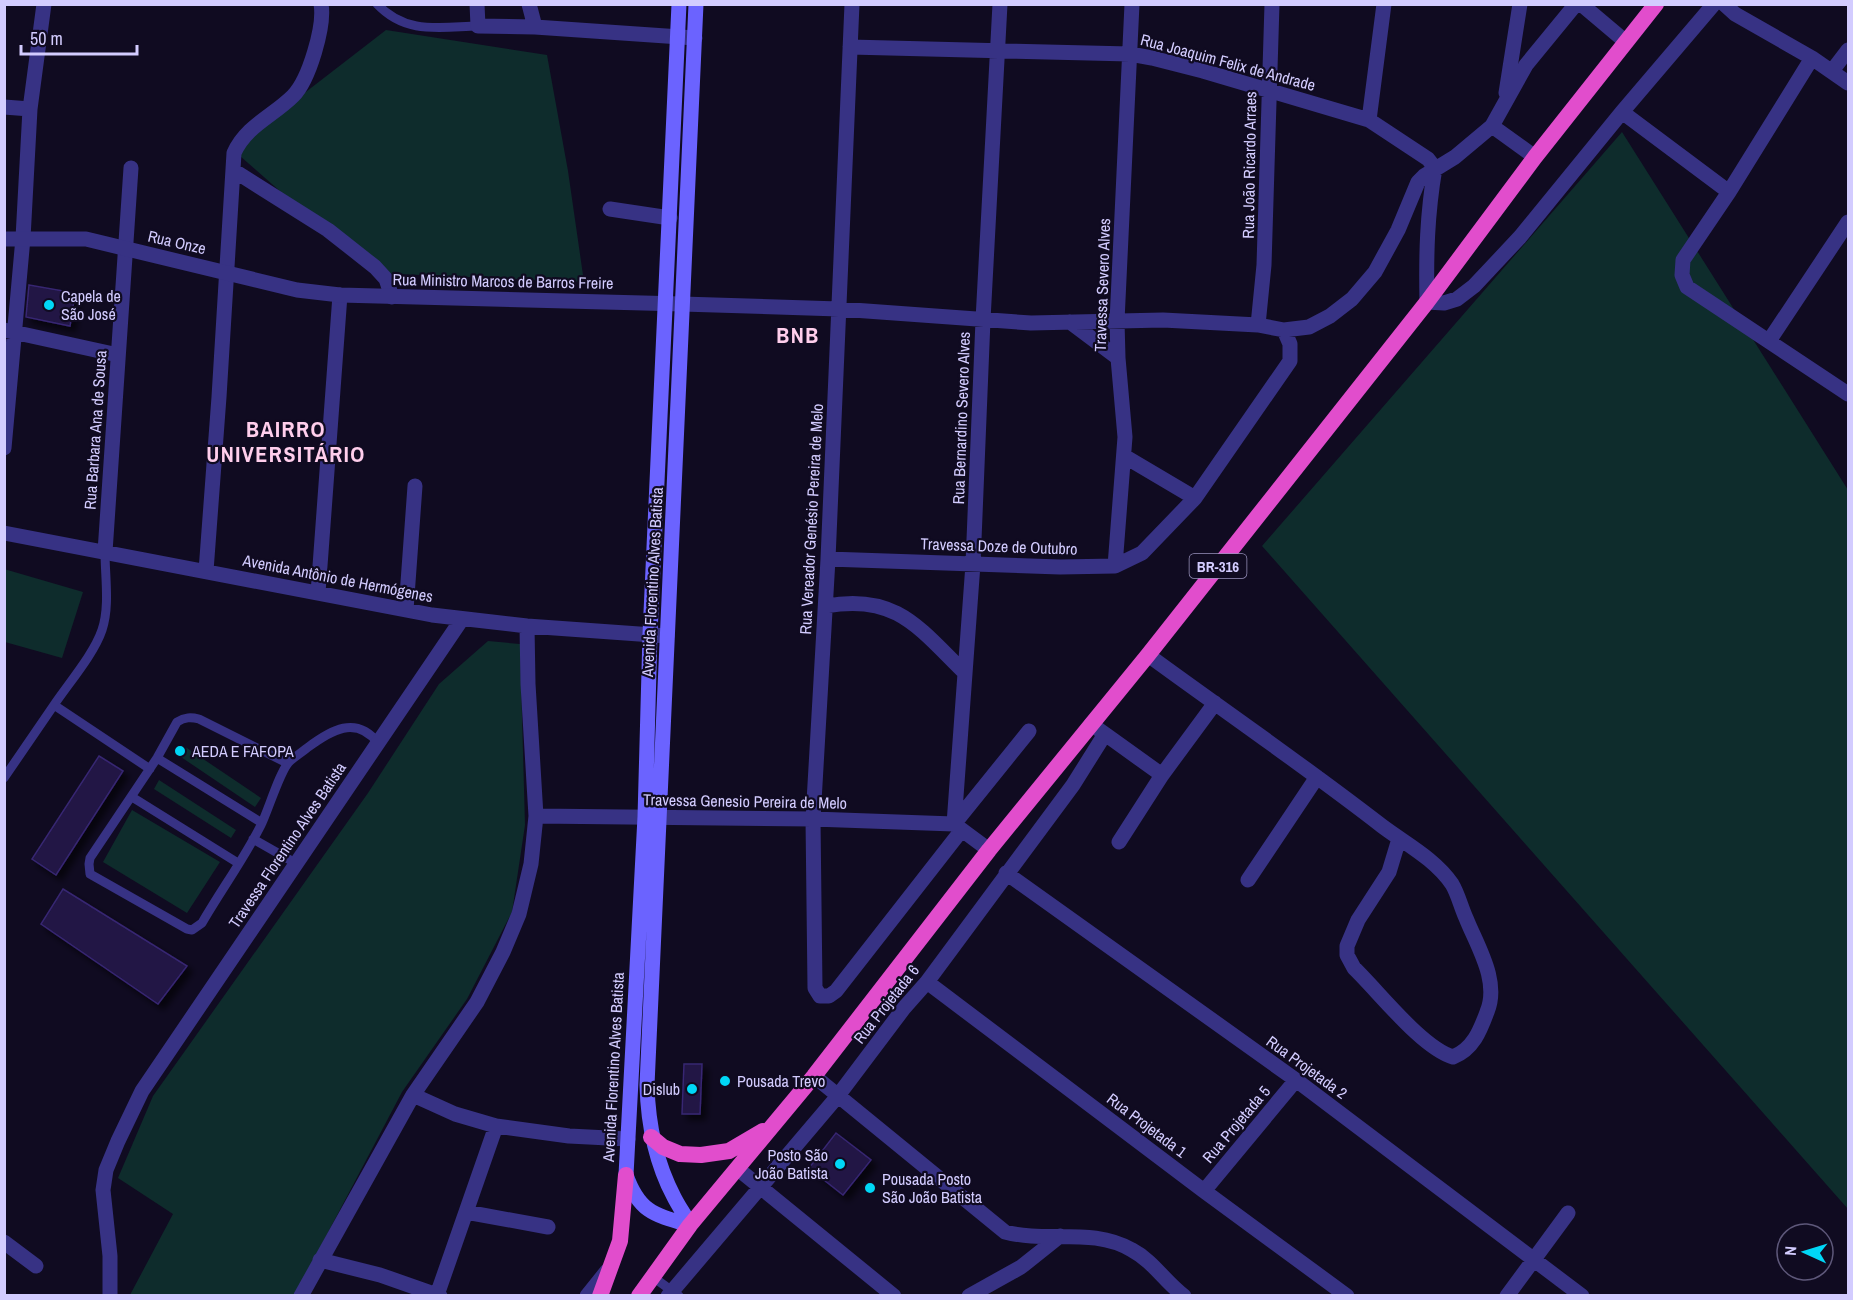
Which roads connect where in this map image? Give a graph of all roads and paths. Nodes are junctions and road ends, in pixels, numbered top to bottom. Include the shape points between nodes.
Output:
1 (44, 4) edge
2 (321, 4) edge
3 (377, 4) edge
4 (477, 4) edge
5 (529, 4) edge
6 (680, 4) edge
7 (696, 4) edge
8 (852, 4) edge
9 (1000, 4) edge
10 (1132, 4) edge
11 (1272, 4) edge
12 (1384, 4) edge
13 (1520, 4) edge
14 (1576, 4) edge
15 (1581, 4) edge
16 (1656, 4) edge
17 (1714, 4) edge
18 (1724, 4) edge
19 (478, 26) junction
20 (535, 27) junction
21 (678, 37) junction
22 (695, 38) junction
23 (1626, 42) junction
24 (850, 47) junction
25 (1848, 50) edge
26 (997, 52) junction
27 (1130, 54) junction
28 (1812, 58) junction
29 (1832, 71) junction
30 (1848, 84) edge
31 (1268, 90) junction
32 (1504, 105) junction
33 (4, 107) edge
34 (30, 109) junction
35 (1622, 112) junction
36 (1370, 120) junction
37 (1492, 126) junction
38 (1535, 157) junction
39 (131, 168) dead end
40 (1435, 168) junction
41 (233, 170) junction
42 (1729, 192) junction
43 (610, 209) dead end
44 (670, 218) junction
45 (1848, 222) edge
46 (4, 238) edge
47 (23, 238) junction
48 (127, 249) junction
49 (228, 272) junction
50 (340, 295) junction
51 (392, 297) junction
52 (666, 302) junction
53 (1427, 302) junction
54 (682, 304) junction
55 (839, 309) junction
56 (983, 320) junction
57 (1117, 321) junction
58 (1070, 322) junction
59 (1258, 325) junction
60 (1284, 330) junction
61 (9, 331) edge
62 (1769, 341) junction
63 (118, 355) junction
64 (1118, 358) junction
65 (1848, 394) edge
66 (4, 448) edge
67 (1124, 456) junction
68 (415, 486) dead end
69 (1195, 498) junction
70 (4, 532) edge
71 (105, 552) junction
72 (828, 560) junction
73 (973, 564) junction
74 (1115, 566) junction
75 (206, 571) junction
76 (318, 593) junction
77 (826, 606) junction
78 (406, 610) junction
79 (462, 620) junction
80 (527, 626) junction
81 (650, 634) junction
82 (667, 636) junction
83 (1148, 655) junction
84 (965, 673) junction
85 (1215, 703) junction
86 (54, 705) junction
87 (1098, 729) junction
88 (1029, 731) dead end
89 (378, 743) junction
90 (157, 758) junction
91 (287, 763) junction
92 (150, 769) junction
93 (1162, 775) junction
94 (1317, 777) junction
95 (4, 778) edge
96 (132, 797) junction
97 (536, 816) junction
98 (652, 817) junction
99 (813, 819) junction
100 (262, 823) junction
101 (958, 827) junction
102 (254, 839) junction
103 (1399, 839) junction
104 (1119, 842) dead end
105 (989, 850) junction
106 (238, 863) junction
107 (297, 864) junction
108 (1006, 873) junction
109 (1248, 880) dead end
110 (927, 982) junction
111 (814, 1076) junction
112 (1296, 1080) junction
113 (630, 1083) junction
114 (647, 1085) junction
115 (413, 1095) junction
116 (837, 1097) junction
117 (774, 1124) junction
118 (496, 1126) junction
119 (651, 1137) junction
120 (628, 1140) junction
121 (738, 1169) junction
122 (626, 1175) junction
123 (759, 1187) junction
124 (1204, 1191) junction
125 (466, 1212) junction
126 (1568, 1213) dead end
127 (690, 1225) junction
128 (548, 1227) dead end
129 (1060, 1236) junction
130 (4, 1242) edge
131 (320, 1260) junction
132 (1534, 1260) junction
133 (36, 1266) dead end
134 (610, 1267) junction
135 (653, 1277) junction
136 (673, 1294) edge
137 (439, 1295) edge
138 (110, 1296) edge
139 (301, 1296) edge
140 (587, 1296) edge
141 (600, 1296) edge
142 (639, 1296) edge
143 (894, 1296) edge
144 (969, 1296) edge
145 (1184, 1296) edge
146 (1347, 1296) edge
147 (1507, 1296) edge
148 (1582, 1296) edge

1 - 34 street
2 - 41 street via 322,27 317,46 296,94 244,136 234,153
3 - 19 lane via 386,14 407,25
4 - 19 street
5 - 20 street
6 - 21 main road, Avenida Florentino Alves Batista
7 - 22 main road, Avenida Florentino Alves Batista
8 - 24 street, Rua Vereador Genésio Pereira de Melo
9 - 26 street, Rua Bernardino Severo Alves
10 - 27 street, Travessa Severo Alves
11 - 31 street, Rua João Ricardo Arraes
12 - 36 street
13 - 32 street
14 - 32 street via 1527,64
15 - 23 street
16 - 23 highway, BR-316
17 - 35 street
18 - 28 street
19 - 20 street
20 - 21 street
21 - 22 street
21 - 44 main road, Avenida Florentino Alves Batista
22 - 54 main road, Avenida Florentino Alves Batista
23 - 38 highway, BR-316
24 - 26 street, Rua Joaquim Felix de Andrade
24 - 55 street, Rua Vereador Genésio Pereira de Melo
25 - 29 street
26 - 27 street, Rua Joaquim Felix de Andrade
26 - 56 street, Rua Bernardino Severo Alves
27 - 31 street, Rua Joaquim Felix de Andrade
27 - 57 street, Travessa Severo Alves
28 - 29 street
28 - 42 street
29 - 30 street
31 - 36 street, Rua Joaquim Felix de Andrade
31 - 59 street, Rua João Ricardo Arraes via 1264,265
32 - 37 street
33 - 34 street
34 - 47 street
35 - 42 street
35 - 53 street via 1520,237 1474,285 1457,299
36 - 40 street, Rua Joaquim Felix de Andrade via 1428,159
37 - 38 street
37 - 40 street via 1455,157
38 - 53 highway, BR-316
39 - 48 street, Rua Barbara Ana de Sousa
40 - 53 street via 1426,244
40 - 60 street via 1415,187 1375,272 1352,299 1309,327
41 - 49 street
41 - 51 street via 328,230 375,267 386,279
42 - 62 street via 1683,260 1682,276 1687,287
43 - 44 street
44 - 52 main road, Avenida Florentino Alves Batista
45 - 62 street
46 - 47 street, Rua Onze
47 - 48 street, Rua Onze via 86,239
47 - 61 street
48 - 49 street, Rua Onze
48 - 63 street, Rua Barbara Ana de Sousa
49 - 50 street, Rua Onze via 297,290
49 - 75 street
50 - 51 street, Rua Ministro Marcos de Barros Freire
50 - 76 street
51 - 52 street, Rua Ministro Marcos de Barros Freire
52 - 54 street, Rua Ministro Marcos de Barros Freire
52 - 81 main road, Avenida Florentino Alves Batista
53 - 83 highway, BR-316
54 - 55 street, Rua Ministro Marcos de Barros Freire
54 - 82 main road, Avenida Florentino Alves Batista
55 - 56 street, Rua Ministro Marcos de Barros Freire
55 - 72 street, Rua Vereador Genésio Pereira de Melo
56 - 58 street, Rua Ministro Marcos de Barros Freire
56 - 73 street, Rua Bernardino Severo Alves
57 - 58 street, Rua Ministro Marcos de Barros Freire
57 - 59 street, Rua Ministro Marcos de Barros Freire
57 - 64 street, Travessa Severo Alves
58 - 64 street
59 - 60 street, Rua Ministro Marcos de Barros Freire
60 - 69 street, Travessa Doze de Outubro via 1290,344 1290,362
61 - 63 street
61 - 66 street via 9,412
62 - 65 street
63 - 71 street, Rua Barbara Ana de Sousa
64 - 67 street, Travessa Severo Alves
67 - 69 street
67 - 74 street, Travessa Severo Alves
68 - 78 street
69 - 74 street, Travessa Doze de Outubro via 1142,552
70 - 71 street, Avenida Antônio de Hermógenes
71 - 75 street, Avenida Antônio de Hermógenes
71 - 86 lane via 106,610 102,630
72 - 73 street, Travessa Doze de Outubro
72 - 77 street, Rua Vereador Genésio Pereira de Melo
73 - 74 street, Travessa Doze de Outubro
73 - 84 street, Rua Bernardino Severo Alves
75 - 76 street, Avenida Antônio de Hermógenes
76 - 78 street, Avenida Antônio de Hermógenes
77 - 84 street via 870,604 897,612
77 - 99 street, Rua Vereador Genésio Pereira de Melo
78 - 79 street, Avenida Antônio de Hermógenes
79 - 80 street, Avenida Antônio de Hermógenes
79 - 89 street, Travessa Florentino Alves Batista
80 - 81 street, Avenida Antônio de Hermógenes
80 - 97 street
81 - 82 street, Avenida Antônio de Hermógenes
81 - 98 main road, Avenida Florentino Alves Batista
82 - 98 main road, Avenida Florentino Alves Batista
83 - 85 street
83 - 87 highway, BR-316
84 - 101 street, Rua Bernardino Severo Alves
85 - 93 street
85 - 94 street
86 - 92 lane
86 - 95 lane
87 - 93 street
87 - 105 highway, BR-316
87 - 108 street, Rua Projetada 6 via 1073,785
88 - 101 street
89 - 91 lane via 363,730 345,728 322,737
89 - 107 street, Travessa Florentino Alves Batista
90 - 91 lane via 177,722 190,717
90 - 92 lane
90 - 100 lane
91 - 100 lane
92 - 96 lane
93 - 104 street
94 - 103 street
94 - 109 street
96 - 106 lane
96 - 106 lane via 90,858 90,874 192,930 202,923
97 - 98 street, Travessa Genesio Pereira de Melo
97 - 115 street via 531,864 519,914 503,952 477,1002
98 - 99 street, Travessa Genesio Pereira de Melo
98 - 113 main road, Avenida Florentino Alves Batista
98 - 114 main road, Avenida Florentino Alves Batista
99 - 101 street, Travessa Genesio Pereira de Melo
99 - 101 street, Rua Vereador Genésio Pereira de Melo via 815,988 820,996 836,991
100 - 102 lane
101 - 105 street
102 - 106 lane
102 - 107 lane
103 - 103 street via 1420,852 1452,885 1487,968 1491,987 1487,1013 1468,1050 1453,1057 1442,1054 1425,1040 1354,968 1347,955 1358,920 1389,872
105 - 111 highway, BR-316
107 - 138 street, Travessa Florentino Alves Batista via 142,1092 106,1170 103,1190
108 - 110 street, Rua Projetada 6
108 - 112 street, Rua Projetada 2
110 - 116 street, Rua Projetada 6
110 - 124 street, Rua Projetada 1
111 - 116 street
111 - 117 highway, BR-316
112 - 124 street, Rua Projetada 5
112 - 132 street, Rua Projetada 2
113 - 114 main road
113 - 120 main road, Avenida Florentino Alves Batista
114 - 119 main road, Avenida Florentino Alves Batista
115 - 118 street via 455,1114
115 - 131 street
116 - 123 street, Rua Projetada 6
116 - 129 street via 1005,1232
117 - 119 highway via 729,1151 701,1155 680,1154
117 - 121 highway, BR-316
118 - 120 street
118 - 125 street
119 - 127 main road, Avenida Florentino Alves Batista via 661,1169
120 - 122 main road, Avenida Florentino Alves Batista
121 - 123 street
121 - 127 highway, BR-316
122 - 127 main road, Avenida Florentino Alves Batista via 633,1195 649,1210
122 - 134 highway via 620,1241
123 - 136 street, Rua Projetada 6
123 - 143 street
124 - 146 street, Rua Projetada 1
125 - 128 street
125 - 137 street
126 - 132 street
127 - 135 highway, BR-316
129 - 144 street via 1021,1267
129 - 145 street via 1108,1240 1130,1248
130 - 133 street
131 - 137 street
131 - 139 street
132 - 147 street
132 - 148 street, Rua Projetada 2
134 - 140 street
134 - 141 highway
135 - 136 lane
135 - 142 highway, BR-316

